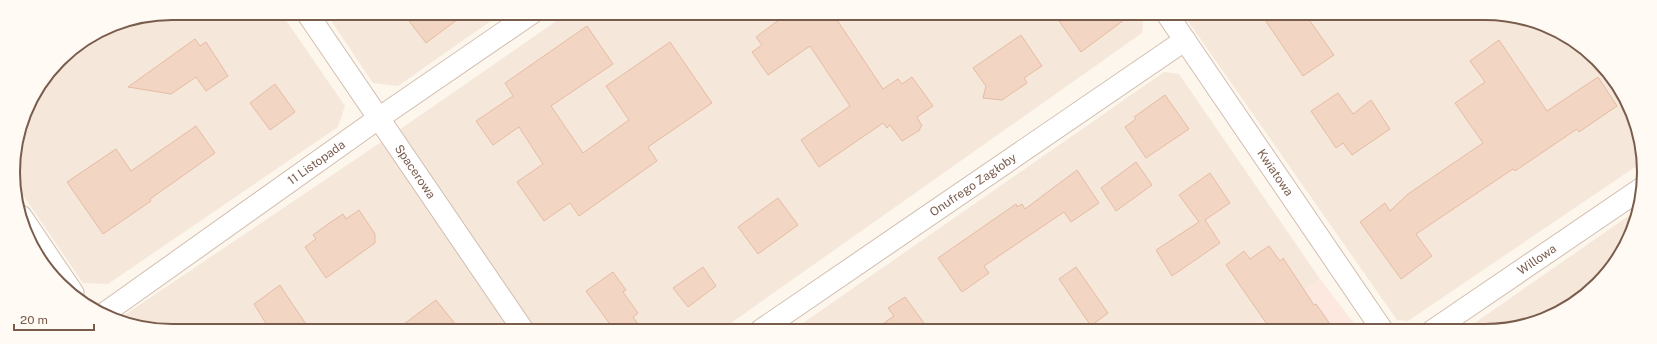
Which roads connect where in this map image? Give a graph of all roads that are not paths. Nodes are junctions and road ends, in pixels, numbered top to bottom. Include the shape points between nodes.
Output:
1 (312, 20) edge
2 (522, 20) edge
3 (1171, 20) edge
4 (1185, 40) junction
5 (379, 118) junction
6 (1636, 192) edge
7 (35, 237) edge
8 (61, 275) edge
9 (109, 310) edge
10 (519, 324) edge
11 (770, 324) edge
12 (1378, 324) edge
13 (1442, 324) edge

1 - 5 street, Spacerowa
2 - 5 street, 11 Listopada
3 - 4 street, Kwiatowa
4 - 11 street, Onufrego Zagłoby
4 - 12 street, Kwiatowa
5 - 9 street, 11 Listopada
5 - 10 street, Spacerowa
6 - 13 street, Willowa
7 - 8 street

